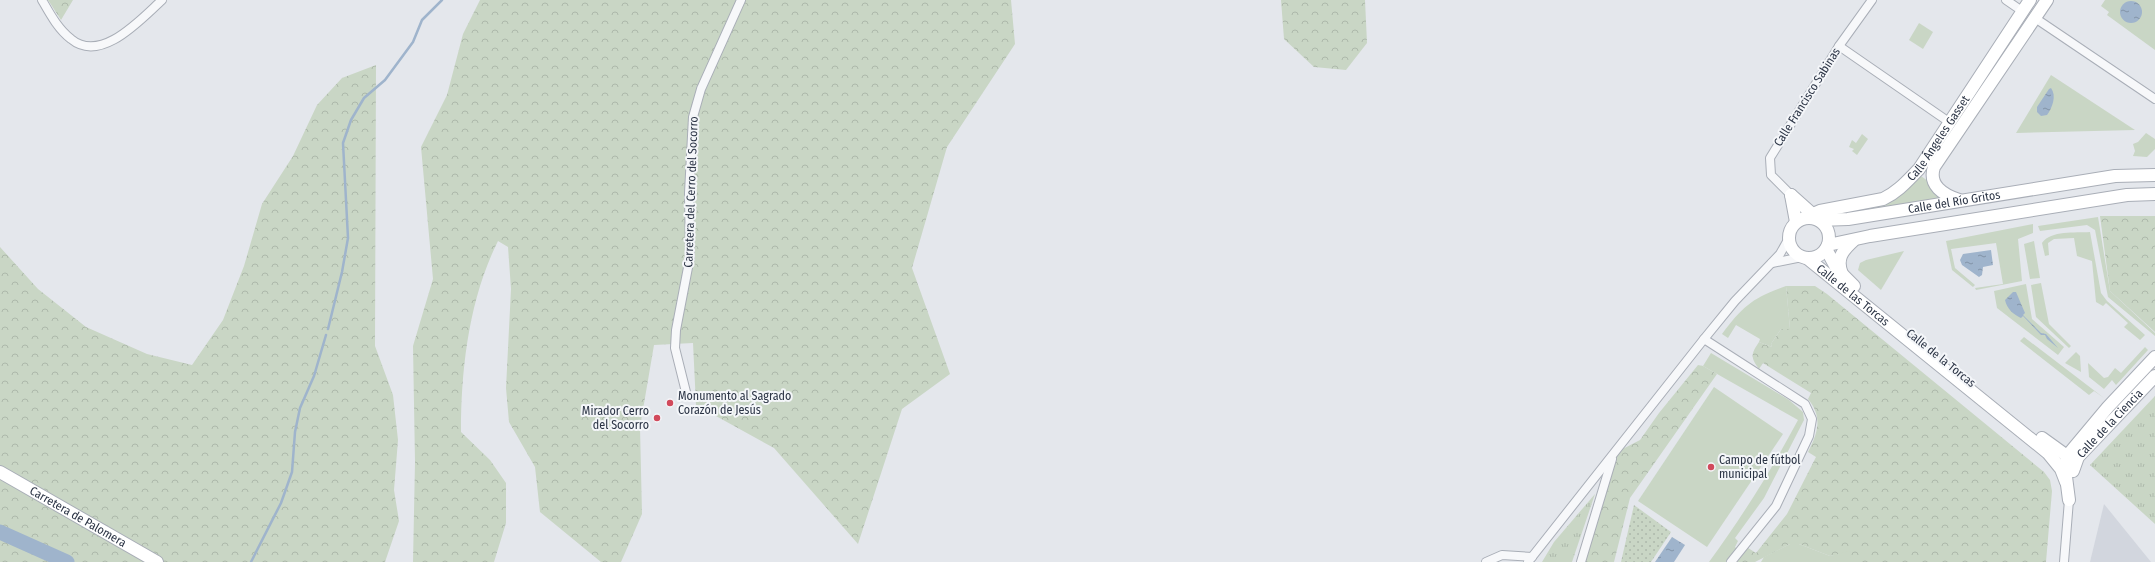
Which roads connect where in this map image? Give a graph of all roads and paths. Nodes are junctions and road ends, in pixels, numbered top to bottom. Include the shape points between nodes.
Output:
1 (42, 0) edge
2 (162, 0) edge
3 (741, 0) edge
4 (1872, 0) edge
5 (2006, 0) edge
6 (2030, 0) edge
7 (2047, 0) edge
8 (2022, 11) junction
9 (2035, 18) junction
10 (1839, 46) junction
11 (2155, 99) edge
12 (1949, 122) junction
13 (2153, 173) edge
14 (2155, 194) edge
15 (1791, 195) junction
16 (1960, 201) junction
17 (1808, 219) junction
18 (1789, 238) junction
19 (1854, 241) junction
20 (1827, 247) junction
21 (1804, 257) junction
22 (1771, 264) junction
23 (1843, 276) junction
24 (1704, 339) junction
25 (2155, 357) edge
26 (2155, 376) edge
27 (686, 392) dead end
28 (1613, 454) junction
29 (2051, 455) junction
30 (2071, 461) junction
31 (0, 472) edge
32 (2066, 482) junction
33 (2069, 500) junction
34 (1530, 560) edge
35 (157, 562) edge
36 (1486, 562) edge
37 (1581, 562) edge
38 (1732, 562) edge
39 (2064, 562) edge

1 - 2 street via 57,24 71,39 89,46 100,46 116,39
3 - 27 street, Carretera del Cerro del Socorro via 701,89 693,117 689,193 690,257 675,348
4 - 10 street, Calle Francisco Sabinas
5 - 8 street
6 - 8 street, Calle Ángeles Gasset
7 - 9 street, Calle Ángeles Gasset
8 - 12 street, Calle Ángeles Gasset
9 - 11 street
9 - 16 street, Calle Ángeles Gasset via 1934,167 1933,176 1938,190
10 - 12 street
10 - 15 street, Calle Francisco Sabinas via 1770,158 1771,175
12 - 17 street, Calle Ángeles Gasset via 1919,169 1892,195
13 - 16 street, Calle del Río Gritos via 2115,176
14 - 19 street, Calle del Río Gritos via 2127,195 1870,236
15 - 17 street
15 - 17 street
16 - 17 street, Calle del Río Gritos via 1848,219
17 - 18 street via 1792,228
17 - 20 street via 1825,226 1829,233
18 - 21 street via 1793,249
18 - 22 street
19 - 20 street, Calle del Río Gritos
19 - 23 street via 1840,256 1839,264
20 - 21 street via 1819,255
20 - 23 street, Calle de la Torcas via 1834,265
21 - 22 street
21 - 29 street, Calle de las Torcas
22 - 24 street via 1735,301
23 - 30 street, Calle de la Torcas
24 - 28 street
24 - 38 street via 1805,404 1812,419 1809,436 1776,506
25 - 30 street, Calle de la Ciencia via 2108,407
26 - 30 street, Calle de la Ciencia
28 - 34 street
28 - 37 street
29 - 30 street
29 - 32 street
30 - 32 street
30 - 33 street, Calle de la Ciencia
31 - 35 street, Carretera de Palomera
32 - 33 street
33 - 39 street
34 - 36 street via 1502,555

